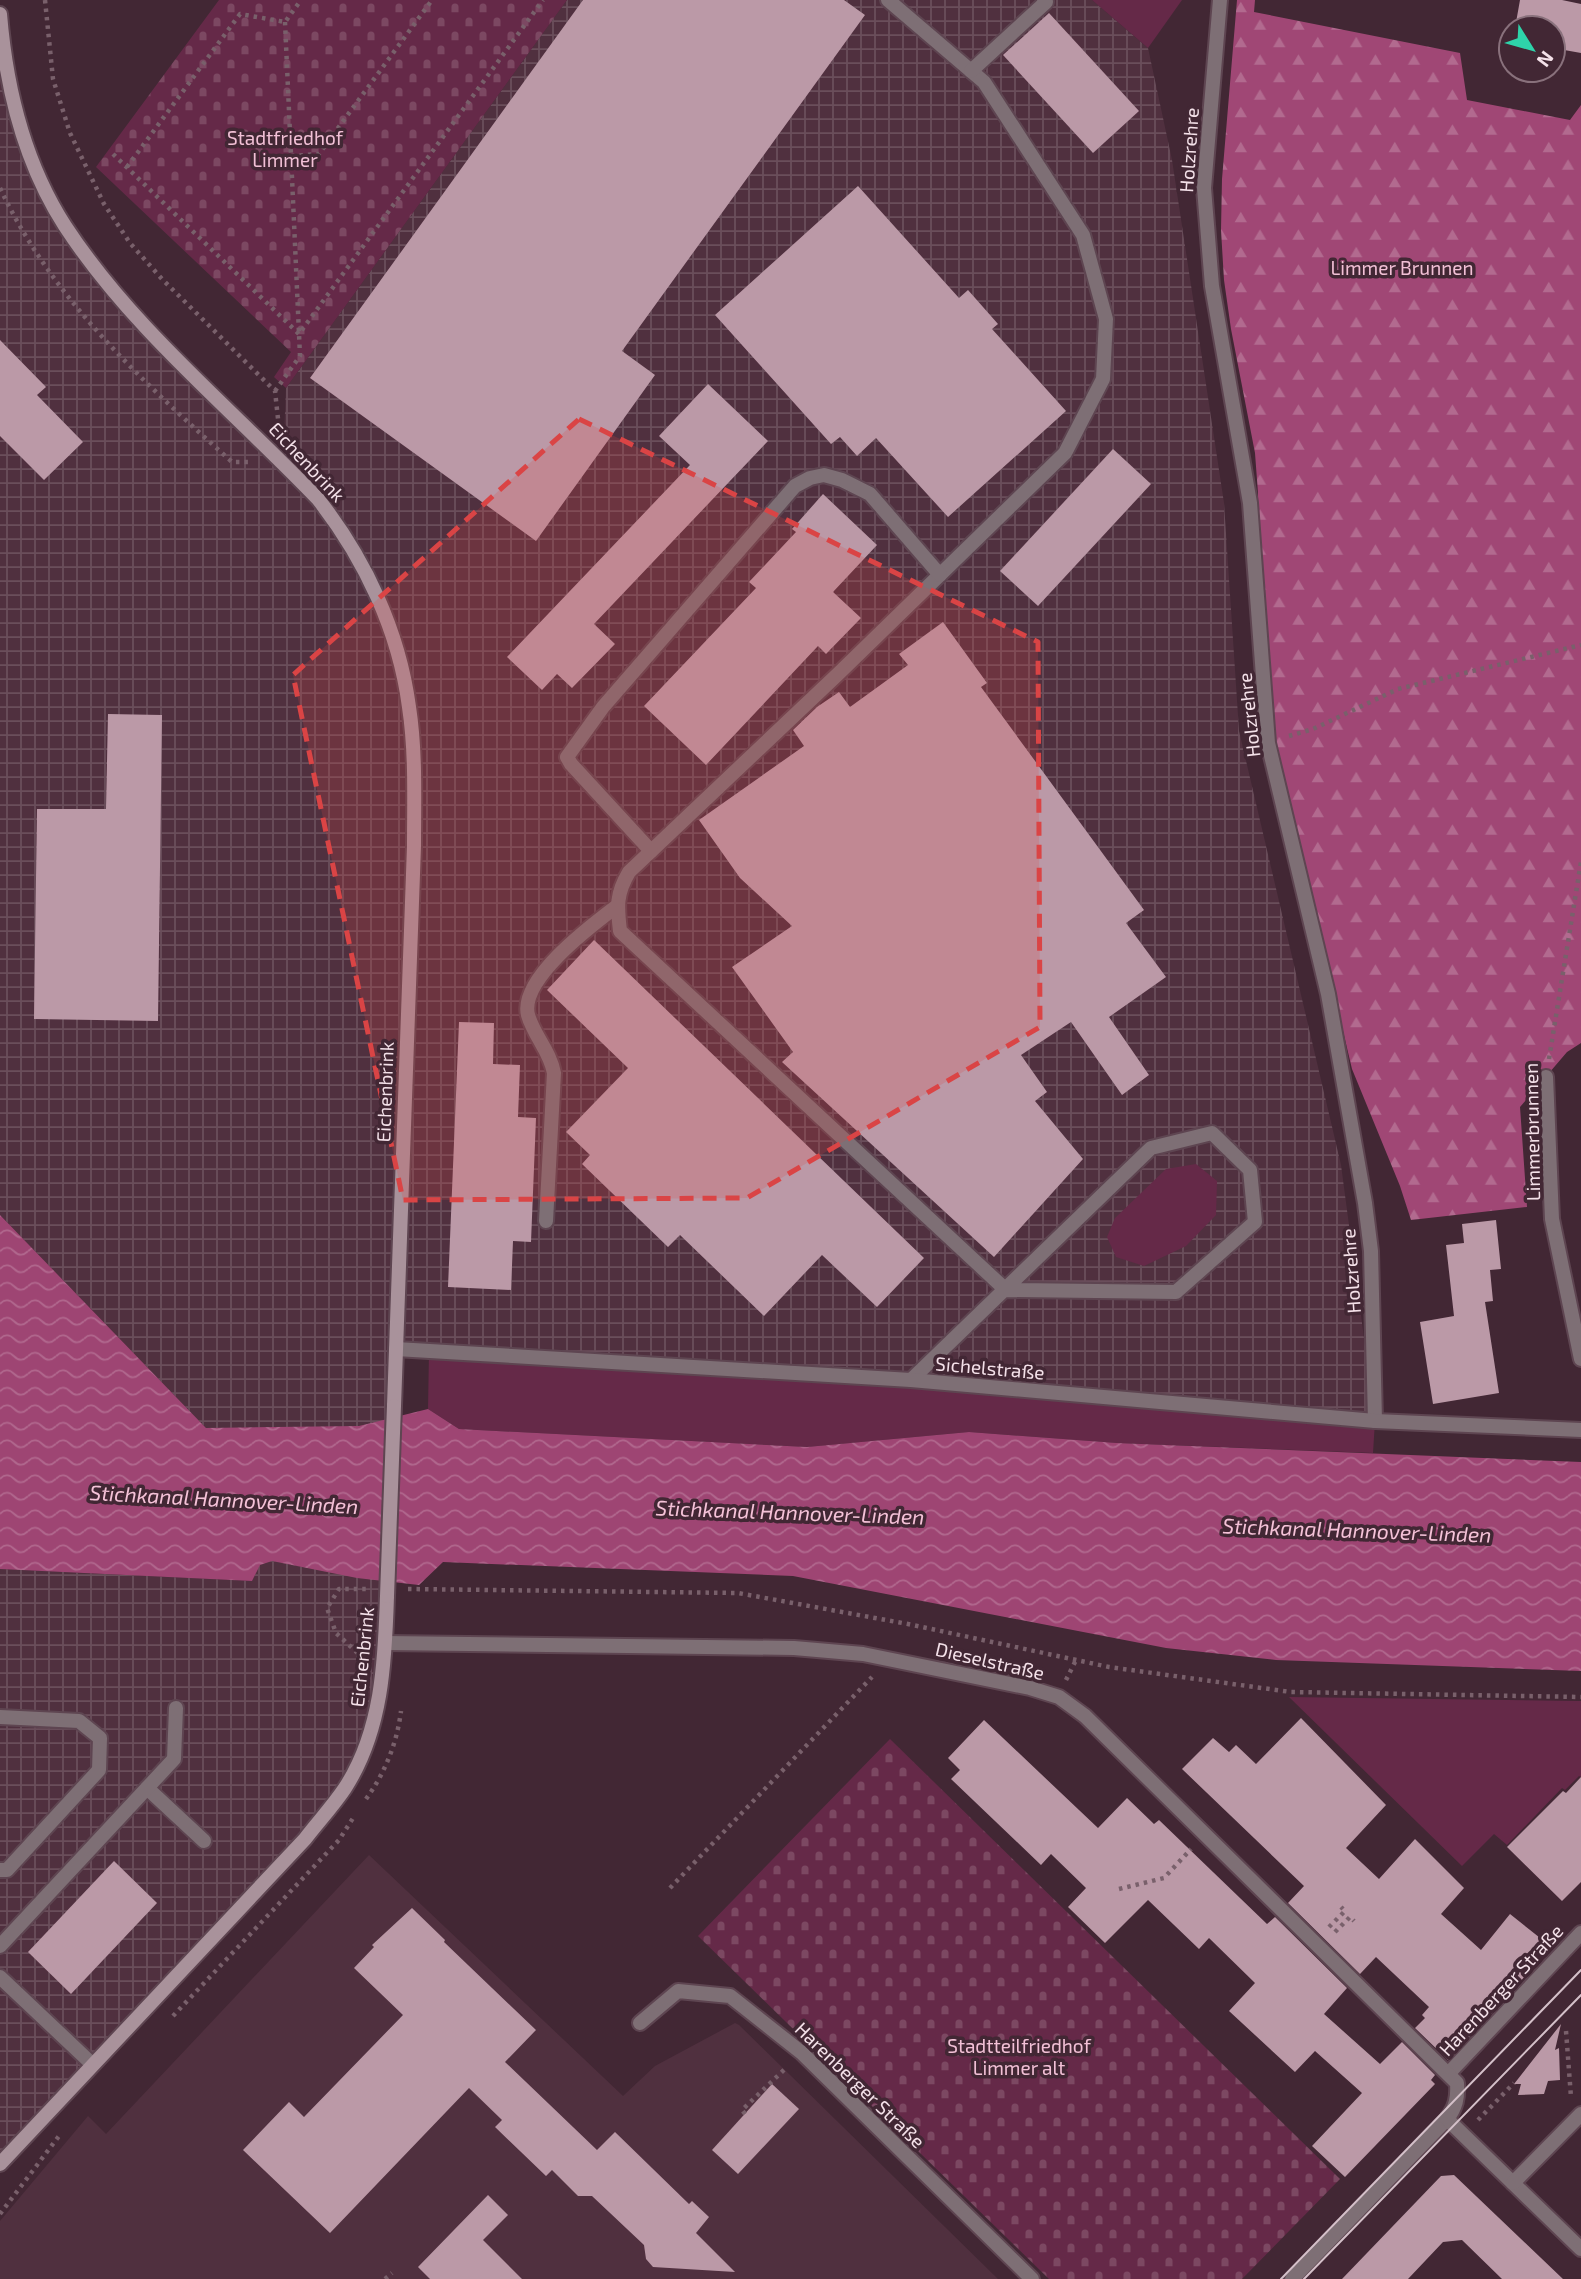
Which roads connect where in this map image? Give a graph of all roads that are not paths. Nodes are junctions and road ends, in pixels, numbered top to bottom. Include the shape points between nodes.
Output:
1 (888, 0) edge
2 (1044, 0) edge
3 (1220, 0) edge
4 (0, 14) edge
5 (971, 71) junction
6 (940, 575) junction
7 (651, 850) junction
8 (617, 906) junction
9 (1546, 1077) road end
10 (545, 1221) dead end
11 (1006, 1290) junction
12 (396, 1349) junction
13 (1581, 1359) edge
14 (911, 1380) junction
15 (1375, 1421) junction
16 (1581, 1430) edge
17 (385, 1643) junction
18 (176, 1709) dead end
19 (0, 1717) edge
20 (147, 1788) junction
21 (204, 1840) dead end
22 (0, 1870) edge
23 (1581, 1933) edge
24 (0, 1946) edge
25 (0, 1977) edge
26 (640, 2023) dead end
27 (92, 2064) junction
28 (1449, 2073) junction
29 (1577, 2118) edge
30 (1447, 2119) junction
31 (0, 2164) edge
32 (1513, 2183) junction
33 (1581, 2249) edge
34 (1031, 2279) edge
35 (1292, 2279) edge

1 - 5 street
2 - 5 street
3 - 15 street, Holzrehre via 1204,188 1212,286 1250,503 1268,743 1328,994 1363,1191 1371,1251
4 - 12 main road, Eichenbrink via 10,92 30,153 64,224 129,310 283,462 337,523 376,594 397,652 409,707 414,846
5 - 6 street via 984,82 1083,235 1106,319 1104,379 1065,453
6 - 7 street
6 - 7 street via 870,494 824,475 794,486 603,707 567,757
7 - 8 street via 629,872
8 - 10 street via 563,948 526,1005 554,1073
8 - 11 street via 620,931
9 - 13 street, Limmerbrunnen via 1552,1219
11 - 11 street via 1151,1147 1212,1133 1250,1170 1255,1222 1176,1292
11 - 14 street
12 - 14 street, Sichelstraße
12 - 17 main road, Eichenbrink, bridge
14 - 15 street, Sichelstraße
15 - 16 street, Sichelstraße
17 - 27 main road, Eichenbrink via 373,1729 345,1789 305,1839
17 - 28 street, Dieselstraße via 794,1648 863,1654 1059,1697 1084,1716
18 - 20 street via 174,1759
19 - 22 street via 79,1721 100,1738 99,1770 7,1870
20 - 21 street
20 - 24 street
23 - 28 street, Harenberger Straße
25 - 27 street
26 - 34 street, Harenberger Straße via 678,1991 730,1996 802,2053
27 - 31 main road, Eichenbrink
28 - 30 street, Dieselstraße via 1457,2084 1458,2098
29 - 32 street
30 - 32 street
30 - 35 street
32 - 33 street

